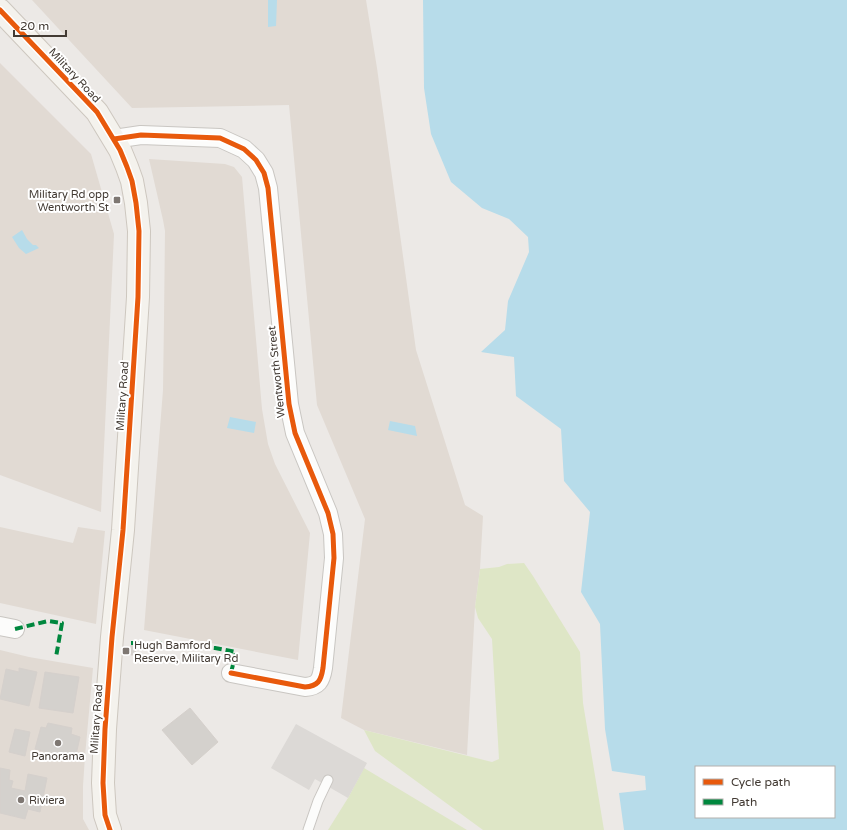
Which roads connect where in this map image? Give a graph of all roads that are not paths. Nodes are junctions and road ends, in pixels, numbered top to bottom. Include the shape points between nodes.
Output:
1 (0, 10) edge
2 (114, 139) junction
3 (231, 673) dead end
4 (328, 780) dead end
5 (110, 830) edge
6 (308, 830) edge

1 - 2 street, Military Road via 96,112
2 - 3 street, Wentworth Street via 141,135 220,138 244,148 256,160 264,173 268,188 289,404 295,433 328,513 333,534 334,558 321,676 318,683 305,687
2 - 5 street, Military Road via 132,182 139,231 139,266 124,515 112,637 103,783 105,815
4 - 6 lane

